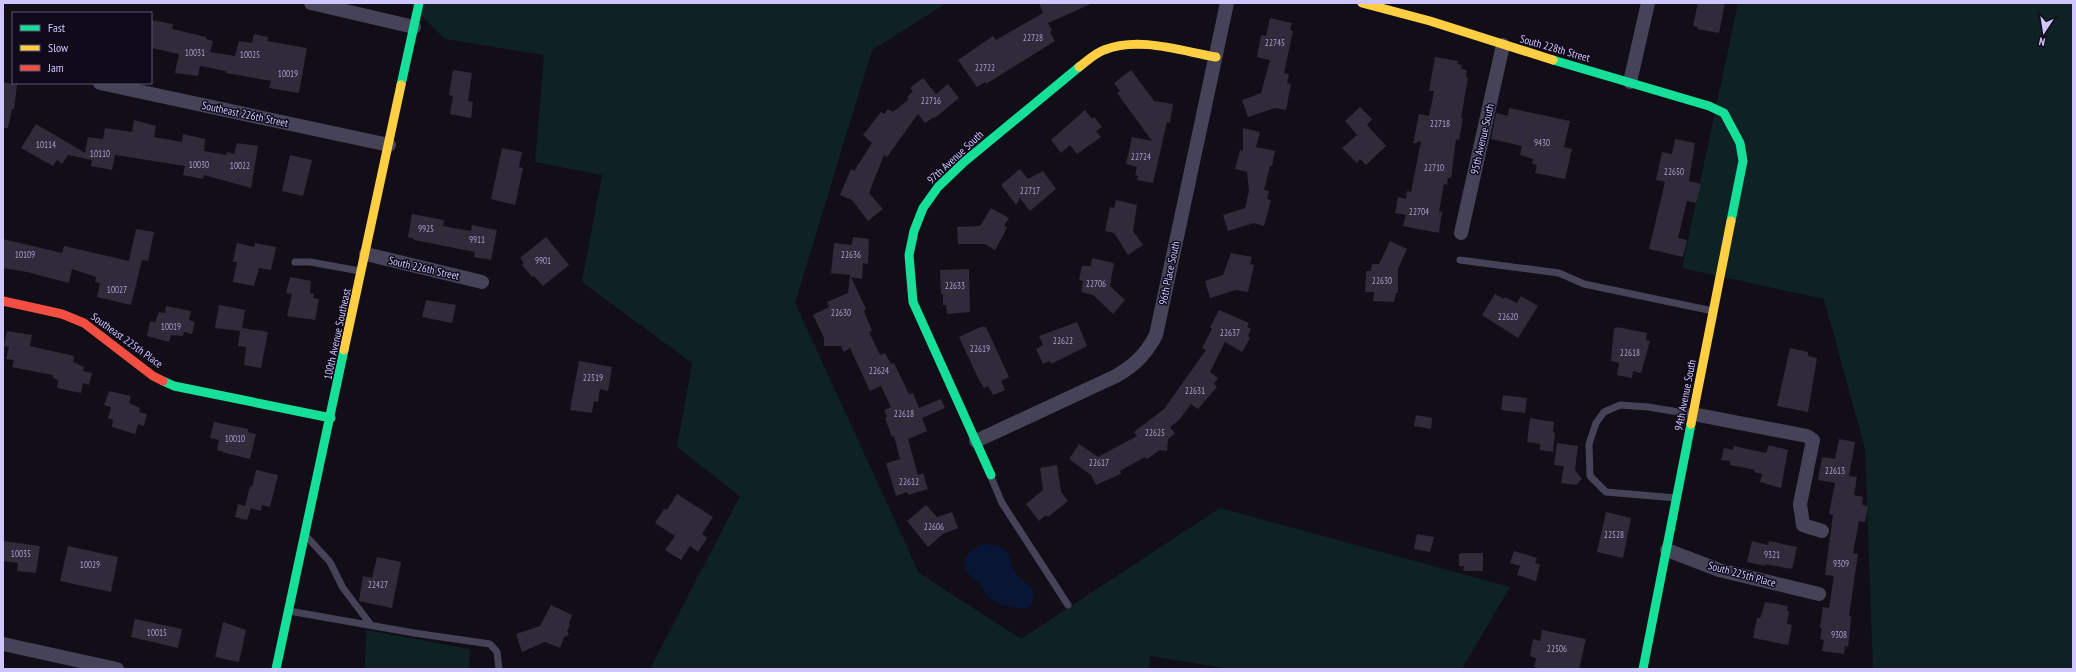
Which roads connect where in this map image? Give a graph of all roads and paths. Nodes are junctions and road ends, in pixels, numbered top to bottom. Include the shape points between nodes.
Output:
1 (311, 3) edge
2 (419, 3) edge
3 (1227, 3) edge
4 (1362, 3) edge
5 (1648, 3) edge
6 (414, 27) junction
7 (1503, 45) junction
8 (1216, 57) junction
9 (1630, 82) junction
10 (105, 84) edge
11 (1733, 126) joint
12 (389, 145) junction
13 (1461, 234) dead end
14 (366, 254) junction
15 (1460, 260) dead end
16 (295, 262) dead end
17 (362, 272) junction
18 (482, 282) dead end
19 (3, 301) edge
20 (1713, 311) junction
21 (1693, 414) junction
22 (331, 418) junction
23 (976, 441) junction
24 (991, 475) joint
25 (1677, 498) junction
26 (1822, 531) dead end
27 (305, 535) junction
28 (1667, 550) junction
29 (1819, 594) dead end
30 (1068, 605) dead end
31 (288, 611) junction
32 (371, 626) junction
33 (3, 644) edge
34 (117, 669) edge
35 (276, 669) edge
36 (499, 669) edge
37 (1643, 669) edge

1 - 6 street
2 - 6 street, 100th Avenue Southeast
3 - 8 street, 96th Place South
4 - 7 street, South 228th Street via 1430,21
5 - 9 street
6 - 12 street, 100th Avenue Southeast
7 - 9 street, South 228th Street
7 - 13 street, 95th Avenue South
8 - 23 street, 96th Place South via 1156,335 1147,351 1134,365 1116,376
8 - 23 street, 97th Avenue South via 1145,44 1123,44 1103,50 964,162 938,187 923,208 914,231 909,255 912,302
9 - 11 street, South 228th Street via 1709,106 1724,113
10 - 12 street, Southeast 226th Street
11 - 20 street, 94th Avenue South via 1740,143 1742,161
12 - 14 street, 100th Avenue Southeast
14 - 17 street, 100th Avenue Southeast
14 - 18 street, South 226th Street
15 - 20 lane via 1559,273 1584,284
16 - 17 lane via 310,262
17 - 22 street, 100th Avenue Southeast
19 - 22 street, Southeast 225th Place via 72,317 84,323 154,376 174,386
20 - 21 street, 94th Avenue South
21 - 25 street, 94th Avenue South
21 - 25 lane via 1620,405 1604,412 1596,423 1589,444 1590,476 1606,492
21 - 26 street via 1807,436 1813,440 1800,504 1803,526
22 - 27 street, 100th Avenue Southeast
23 - 24 street, 97th Avenue South
24 - 30 lane via 1002,503
25 - 28 street, 94th Avenue South
27 - 31 street, 100th Avenue Southeast
27 - 32 lane via 330,562 343,588
28 - 29 street, South 225th Place via 1719,570
28 - 37 street, 94th Avenue South
31 - 32 lane
31 - 35 street, 100th Avenue Southeast
32 - 36 lane via 490,644 497,652
33 - 34 street

